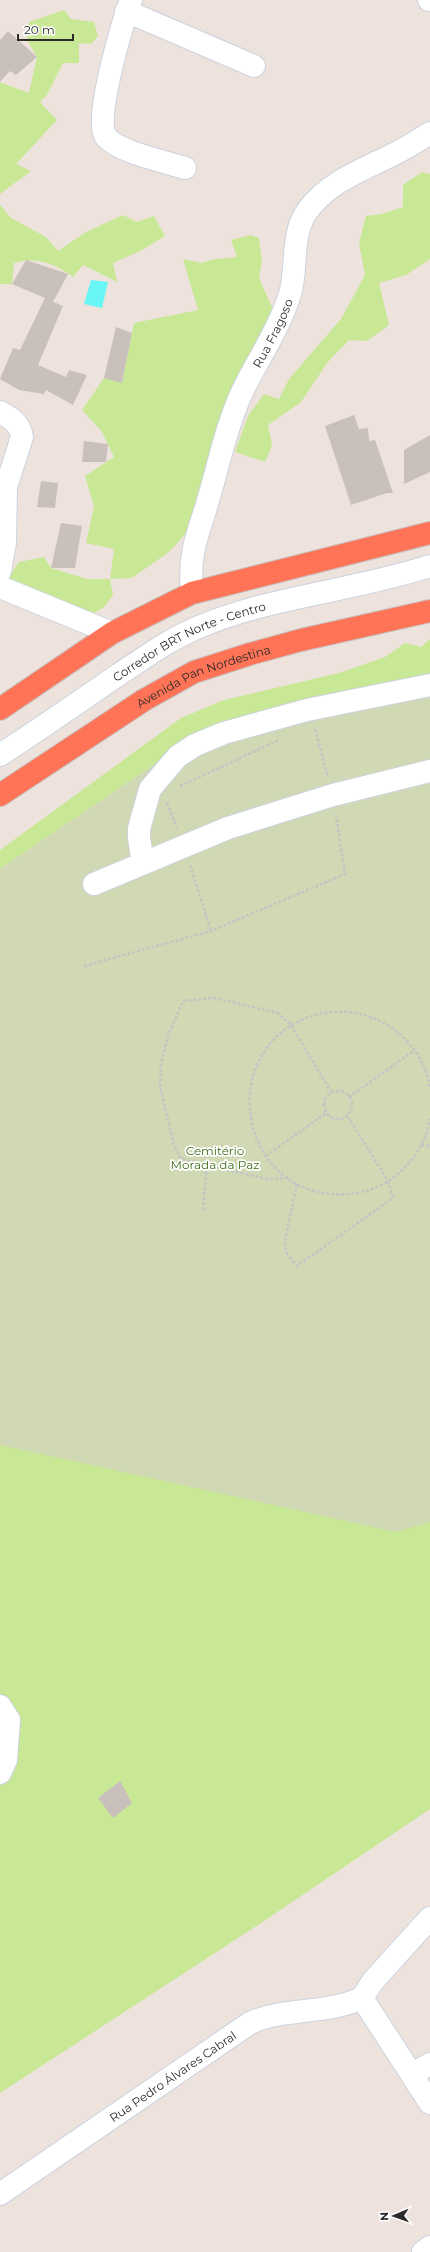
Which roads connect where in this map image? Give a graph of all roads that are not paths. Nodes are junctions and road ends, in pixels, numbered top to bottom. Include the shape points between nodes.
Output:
1 (128, 5) edge
2 (254, 66) dead end
3 (430, 133) edge
4 (185, 168) dead end
5 (0, 412) edge
6 (430, 533) edge
7 (430, 566) edge
8 (0, 571) edge
9 (430, 574) edge
10 (399, 576) junction
11 (0, 587) edge
12 (192, 593) junction
13 (430, 611) edge
14 (112, 633) junction
15 (430, 685) edge
16 (0, 709) edge
17 (0, 755) edge
18 (430, 771) edge
19 (0, 795) edge
20 (143, 863) junction
21 (94, 884) dead end
22 (0, 1706) edge
23 (0, 1773) edge
24 (430, 1918) edge
25 (362, 1998) junction
26 (421, 2069) edge
27 (430, 2103) edge
28 (0, 2194) edge
29 (430, 2247) edge
30 (423, 2252) edge

1 - 2 street
1 - 4 street via 102,114 105,136 117,146
3 - 12 street, Rua Fragoso via 398,153 339,181 307,210 297,235 294,274 289,296 276,329 237,403 197,531 190,575
5 - 8 street via 21,428 22,436 6,487 5,543
6 - 12 highway
7 - 10 street, Corredor BRT Norte - Centro
9 - 10 street, Corredor BRT Norte - Centro
10 - 17 street, Corredor BRT Norte - Centro via 256,608 198,627 164,646
11 - 14 street
12 - 14 highway
13 - 19 highway, Avenida Pan Nordestina via 302,640 194,672 144,700
14 - 16 highway
15 - 20 street via 307,710 224,733 195,745 177,757 150,789 138,838
18 - 20 street via 333,795 228,828
20 - 21 street
22 - 23 street via 9,1720 6,1760
24 - 25 street via 373,1981
25 - 26 street
25 - 28 street, Rua Pedro Álvares Cabral via 333,2009 277,2015 250,2023
26 - 27 street
29 - 30 street

